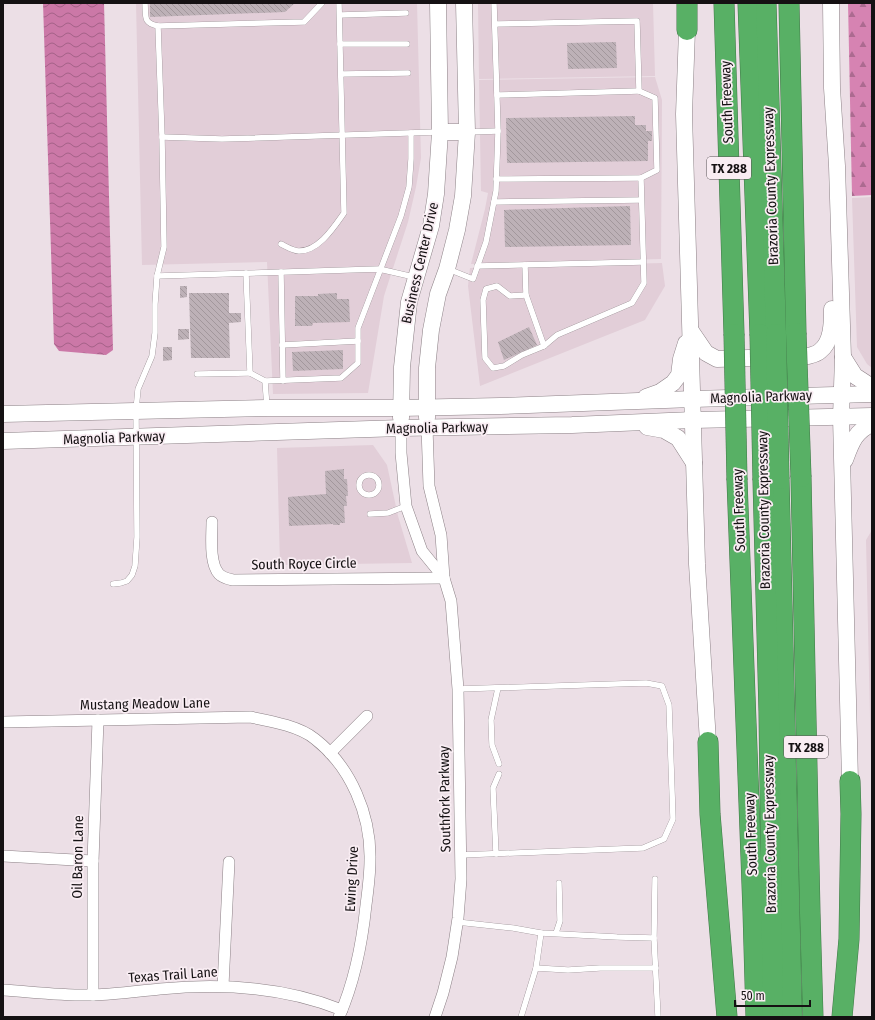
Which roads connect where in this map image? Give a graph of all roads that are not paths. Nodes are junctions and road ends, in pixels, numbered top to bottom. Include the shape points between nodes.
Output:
1 (145, 3) edge
2 (322, 3) edge
3 (339, 3) edge
4 (438, 3) edge
5 (464, 3) edge
6 (494, 3) edge
7 (687, 3) edge
8 (724, 3) edge
9 (748, 3) edge
10 (766, 3) edge
11 (789, 3) edge
12 (830, 3) edge
13 (406, 13) dead end
14 (340, 15) junction
15 (495, 24) junction
16 (158, 26) junction
17 (687, 30) joint
18 (340, 44) junction
19 (407, 44) dead end
20 (408, 72) dead end
21 (341, 74) junction
22 (639, 91) junction
23 (497, 95) junction
24 (498, 131) junction
25 (440, 132) junction
26 (467, 132) junction
27 (411, 133) junction
28 (342, 134) junction
29 (162, 137) junction
30 (641, 178) junction
31 (496, 179) junction
32 (641, 200) junction
33 (494, 202) junction
34 (282, 244) dead end
35 (643, 262) junction
36 (525, 265) junction
37 (477, 266) junction
38 (380, 269) junction
39 (447, 269) junction
40 (281, 272) junction
41 (840, 272) junction
42 (246, 273) junction
43 (157, 276) junction
44 (416, 277) junction
45 (526, 295) junction
46 (690, 329) junction
47 (768, 334) junction
48 (358, 341) junction
49 (282, 345) junction
50 (544, 346) junction
51 (843, 357) junction
52 (250, 373) junction
53 (196, 374) dead end
54 (283, 380) junction
55 (266, 381) junction
56 (872, 387) edge
57 (841, 394) junction
58 (872, 394) edge
59 (693, 399) junction
60 (637, 401) junction
61 (426, 407) junction
62 (267, 408) junction
63 (401, 408) junction
64 (136, 410) junction
65 (3, 414) edge
66 (872, 416) edge
67 (841, 417) junction
68 (693, 420) junction
69 (630, 423) junction
70 (872, 424) edge
71 (427, 427) junction
72 (401, 428) junction
73 (137, 437) junction
74 (3, 441) edge
75 (694, 464) junction
76 (842, 469) junction
77 (771, 480) junction
78 (406, 506) junction
79 (370, 514) dead end
80 (212, 522) dead end
81 (444, 578) junction
82 (113, 584) dead end
83 (498, 688) junction
84 (458, 689) junction
85 (367, 716) dead end
86 (98, 720) junction
87 (3, 722) edge
88 (287, 725) joint
89 (708, 742) joint
90 (330, 753) junction
91 (500, 764) dead end
92 (500, 774) dead end
93 (850, 781) joint
94 (496, 854) junction
95 (461, 855) junction
96 (3, 856) edge
97 (93, 861) junction
98 (229, 862) dead end
99 (655, 879) dead end
100 (559, 883) dead end
101 (457, 922) junction
102 (541, 933) junction
103 (556, 933) junction
104 (654, 938) junction
105 (536, 968) junction
106 (656, 968) junction
107 (223, 986) junction
108 (3, 990) edge
109 (93, 995) junction
110 (341, 1013) edge
111 (435, 1017) edge
112 (521, 1017) edge
113 (658, 1017) edge
114 (728, 1017) edge
115 (756, 1017) edge
116 (773, 1017) edge
117 (792, 1017) edge
118 (813, 1017) edge
119 (842, 1017) edge

1 - 16 lane via 147,22
2 - 16 lane via 304,22
3 - 14 lane
4 - 25 main road, Business Center Drive
5 - 26 main road, Business Center Drive
6 - 15 lane
7 - 17 highway
8 - 115 highway, South Freeway / TX 288, bridge via 737,480
9 - 47 highway, Brazoria County Expressway
10 - 47 highway, Brazoria County Expressway
11 - 118 highway, TX 288, bridge
12 - 41 main road
13 - 14 lane
14 - 18 lane
15 - 22 lane via 637,21
15 - 23 lane
16 - 29 lane
17 - 46 main road via 684,114
18 - 19 lane
18 - 21 lane
20 - 21 lane
21 - 28 lane
22 - 23 lane
22 - 30 lane via 655,98 657,170
23 - 24 lane
24 - 26 lane
24 - 31 lane
25 - 26 main road
25 - 27 lane
25 - 44 main road, Business Center Drive via 431,226
26 - 39 main road, Business Center Drive via 463,196
27 - 28 lane
27 - 38 lane via 409,187 401,216
28 - 29 lane
28 - 34 lane via 344,213 328,235 313,247 300,251
29 - 43 lane via 164,247
30 - 31 lane
30 - 32 lane
31 - 33 lane
32 - 33 lane
32 - 35 lane
33 - 37 lane via 486,242
35 - 36 lane
35 - 50 lane via 644,283 632,302 557,335
36 - 37 lane
36 - 45 lane
37 - 39 lane via 473,279
38 - 40 lane
38 - 44 lane
38 - 48 lane via 358,328
39 - 61 main road, Business Center Drive via 438,294 431,330
40 - 42 lane
40 - 49 lane
41 - 46 main road via 832,308 831,330 826,345 820,352 808,356 718,359 706,353
41 - 51 main road
42 - 43 lane
42 - 52 lane
43 - 64 lane via 152,356 138,388
44 - 63 main road, Business Center Drive via 406,326
45 - 50 lane
45 - 50 lane via 510,296 497,286 486,289 483,300 485,358 493,368 504,366
46 - 59 main road
46 - 60 main road via 679,375 660,392
47 - 77 highway, Brazoria County Expressway, bridge
48 - 49 lane
48 - 54 lane via 358,363 341,378
49 - 54 lane
51 - 56 main road via 855,376
51 - 57 main road
52 - 53 lane
52 - 55 lane
54 - 55 lane
55 - 62 lane
57 - 58 main road, Magnolia Parkway
57 - 59 main road, Magnolia Parkway
57 - 67 main road
59 - 60 main road, Magnolia Parkway
59 - 68 main road
60 - 61 main road, Magnolia Parkway
61 - 63 main road, Magnolia Parkway
61 - 71 main road, Business Center Drive
62 - 63 main road, Magnolia Parkway
62 - 64 main road, Magnolia Parkway
63 - 72 main road, Business Center Drive
64 - 65 main road, Magnolia Parkway
64 - 73 lane
66 - 67 main road, Magnolia Parkway
67 - 68 main road, Magnolia Parkway
67 - 76 main road
68 - 69 main road, Magnolia Parkway
68 - 75 main road
69 - 71 main road, Magnolia Parkway
69 - 75 main road via 664,430 678,438
70 - 76 main road via 859,431 853,439
71 - 72 main road, Magnolia Parkway
71 - 81 street, Southfork Parkway via 429,486 441,535
72 - 73 main road, Magnolia Parkway
72 - 78 street, Southfork Parkway
73 - 74 main road, Magnolia Parkway
73 - 82 lane via 135,566 127,581
75 - 89 main road
76 - 93 main road
77 - 116 highway, Brazoria County Expressway via 768,711
77 - 117 highway, Brazoria County Expressway
78 - 79 lane via 388,513
78 - 81 street, Southfork Parkway via 422,551
80 - 81 street, South Royce Circle via 214,563 219,574 227,579
81 - 84 street, Southfork Parkway via 451,601
83 - 84 lane
83 - 91 lane via 492,720 492,745
83 - 94 lane via 646,683 662,686 669,705 673,819 664,839 643,848
84 - 95 street, Southfork Parkway
85 - 90 street
86 - 87 street, Mustang Meadow Lane
86 - 88 street, Mustang Meadow Lane via 250,717
86 - 97 street, Oil Baron Lane
88 - 90 street, Ewing Drive via 314,738
89 - 114 highway via 710,814
90 - 110 street, Ewing Drive via 351,782 359,800 368,832 370,859 363,934 350,991
92 - 94 lane via 493,788
93 - 119 highway via 848,939
94 - 95 lane
95 - 101 street, Southfork Parkway
96 - 97 street
97 - 109 street, Oil Baron Lane
98 - 107 street
99 - 104 lane
100 - 103 lane via 560,921
101 - 102 lane
101 - 111 street, Southfork Parkway via 452,957
102 - 103 lane
102 - 105 lane
103 - 104 lane
104 - 106 lane
105 - 106 lane
105 - 112 lane
106 - 113 lane
107 - 109 street, Texas Trail Lane
107 - 110 street, Texas Trail Lane via 319,1000
108 - 109 street, Texas Trail Lane

